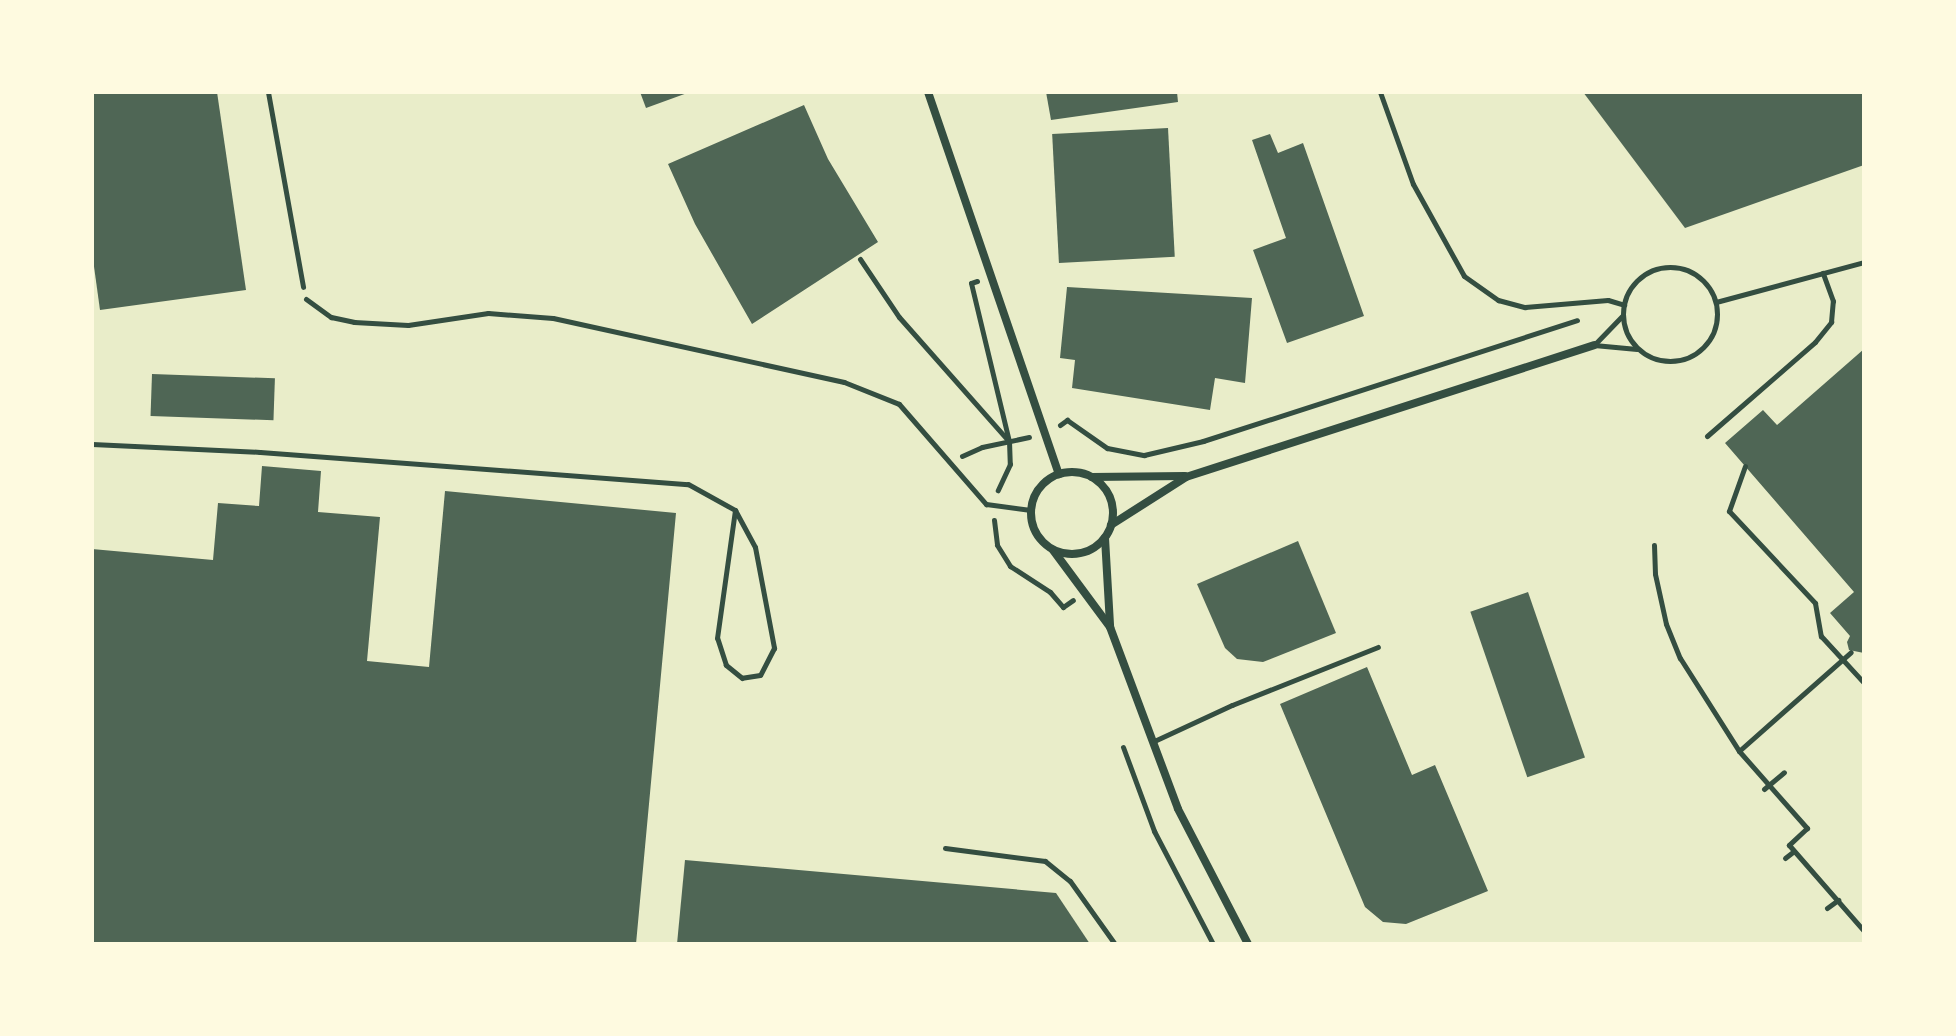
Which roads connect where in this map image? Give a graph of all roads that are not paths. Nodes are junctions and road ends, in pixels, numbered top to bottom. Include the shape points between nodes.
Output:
1 (928, 92) edge
2 (1380, 92) edge
3 (1864, 262) edge
4 (1823, 273) junction
5 (306, 299) road end
6 (1716, 302) junction
7 (1624, 305) junction
8 (1623, 315) junction
9 (1594, 345) junction
10 (1639, 349) junction
11 (1707, 436) dead end
12 (92, 444) edge
13 (1059, 474) junction
14 (1092, 477) junction
15 (1186, 477) junction
16 (735, 510) junction
17 (1031, 510) junction
18 (1111, 525) junction
19 (1105, 538) junction
20 (1053, 550) junction
21 (1110, 627) junction
22 (1378, 647) dead end
23 (1151, 742) junction
24 (945, 848) dead end
25 (1115, 944) edge
26 (1248, 944) edge

1 - 13 street
2 - 7 lane via 1413,184 1464,276 1498,300 1525,307 1608,300
3 - 4 lane
4 - 6 lane
4 - 11 lane via 1833,301 1831,322
5 - 17 lane via 331,317 354,322 408,325 488,313 553,318 844,382 899,404 976,496 995,507
6 - 7 lane via 1705,281 1668,266 1641,277
6 - 10 lane via 1715,329 1699,351 1681,360 1662,360
7 - 8 lane
8 - 9 lane
8 - 10 lane
9 - 10 lane
9 - 15 street
12 - 16 lane via 688,484
13 - 14 street
13 - 17 street via 1040,486
14 - 15 street
14 - 18 street via 1108,494
15 - 18 street
16 - 16 lane via 755,547 774,648 760,675 742,678 726,665 717,638
17 - 20 street via 1037,535
18 - 19 street
19 - 20 street via 1081,553
19 - 21 street
20 - 21 street
21 - 23 street
22 - 23 lane
23 - 26 street via 1178,809
24 - 25 lane via 1045,861 1070,881

